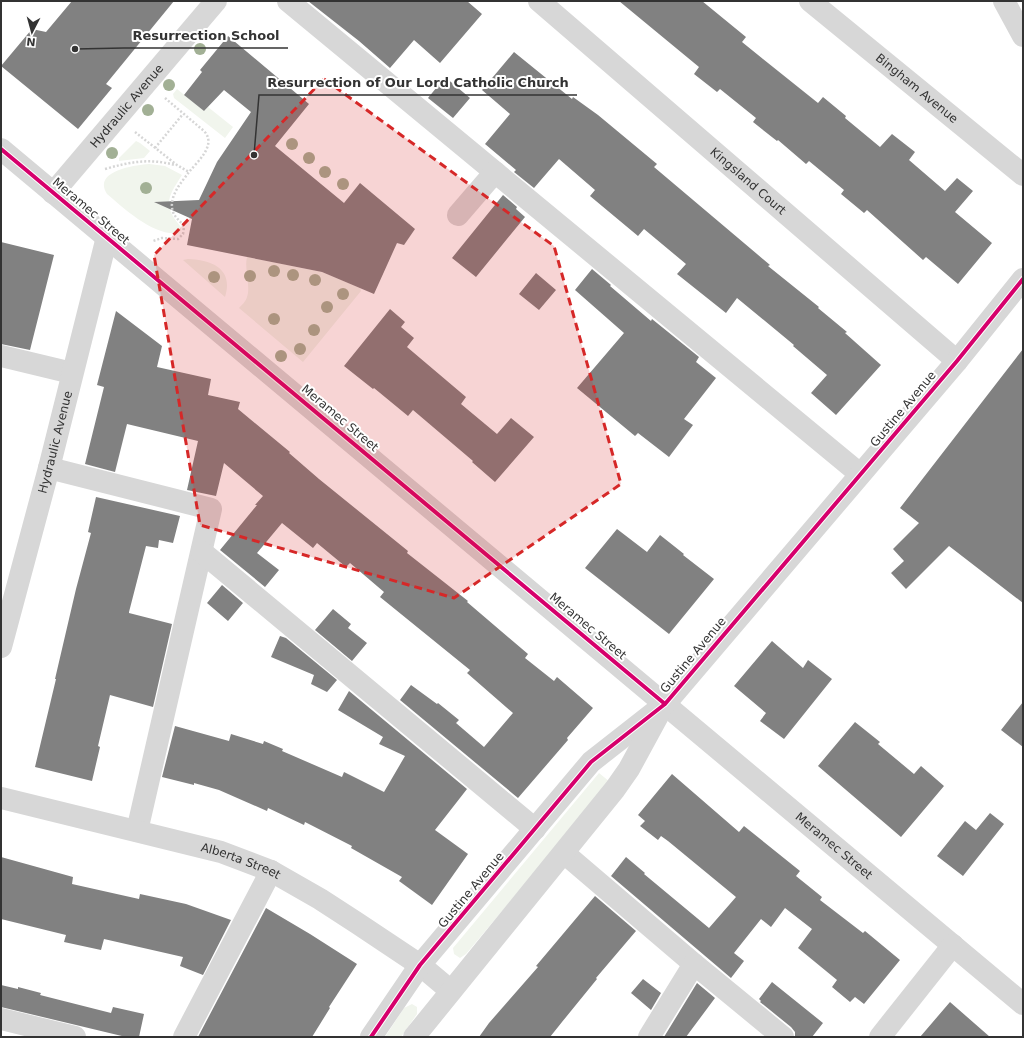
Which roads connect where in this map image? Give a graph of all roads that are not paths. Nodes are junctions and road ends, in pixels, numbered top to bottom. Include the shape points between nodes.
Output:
1 (216, 1) edge
2 (288, 1) edge
3 (539, 1) edge
4 (810, 1) edge
5 (1004, 1) edge
6 (1023, 36) edge
7 (1, 148) edge
8 (495, 172) junction
9 (1023, 175) edge
10 (54, 192) junction
11 (458, 215) dead end
12 (107, 237) junction
13 (1023, 278) edge
14 (1, 356) edge
15 (957, 361) junction
16 (72, 373) junction
17 (49, 468) junction
18 (860, 474) junction
19 (202, 552) junction
20 (1, 647) edge
21 (665, 704) junction
22 (1, 798) edge
23 (535, 829) junction
24 (137, 831) junction
25 (564, 853) junction
26 (271, 871) junction
27 (953, 945) junction
28 (694, 964) junction
29 (420, 965) junction
30 (451, 991) junction
31 (1023, 1004) edge
32 (1, 1019) edge
33 (75, 1037) edge
34 (184, 1037) edge
35 (371, 1037) edge
36 (414, 1037) edge
37 (649, 1037) edge
38 (783, 1037) edge
39 (880, 1037) edge

1 - 10 street, Hydraulic Avenue
2 - 8 street
3 - 15 street, Kingsland Court
4 - 9 street, Bingham Avenue
5 - 6 street
7 - 10 street, Meramec Street
8 - 11 street
8 - 18 street
10 - 12 street, Meramec Street
12 - 16 street, Hydraulic Avenue
12 - 21 street, Meramec Street
13 - 15 street, Gustine Avenue
14 - 16 street
15 - 18 street, Gustine Avenue
16 - 17 street, Hydraulic Avenue
17 - 19 street via 211,509
17 - 20 street, Hydraulic Avenue
18 - 21 street, Gustine Avenue
19 - 23 street
19 - 24 street
21 - 23 street, Gustine Avenue via 591,762
21 - 25 street, Gustine Avenue via 629,769
21 - 27 street, Meramec Street
22 - 24 street, Alberta Street
23 - 29 street, Gustine Avenue
24 - 26 street, Alberta Street via 221,852
25 - 28 street
25 - 30 street, Gustine Avenue
26 - 29 street, Alberta Street
26 - 34 street
27 - 31 street, Meramec Street
27 - 39 street
28 - 37 street
28 - 38 street
29 - 30 street, Alberta Street
29 - 35 street, Gustine Avenue
30 - 36 street, Gustine Avenue
32 - 33 street

